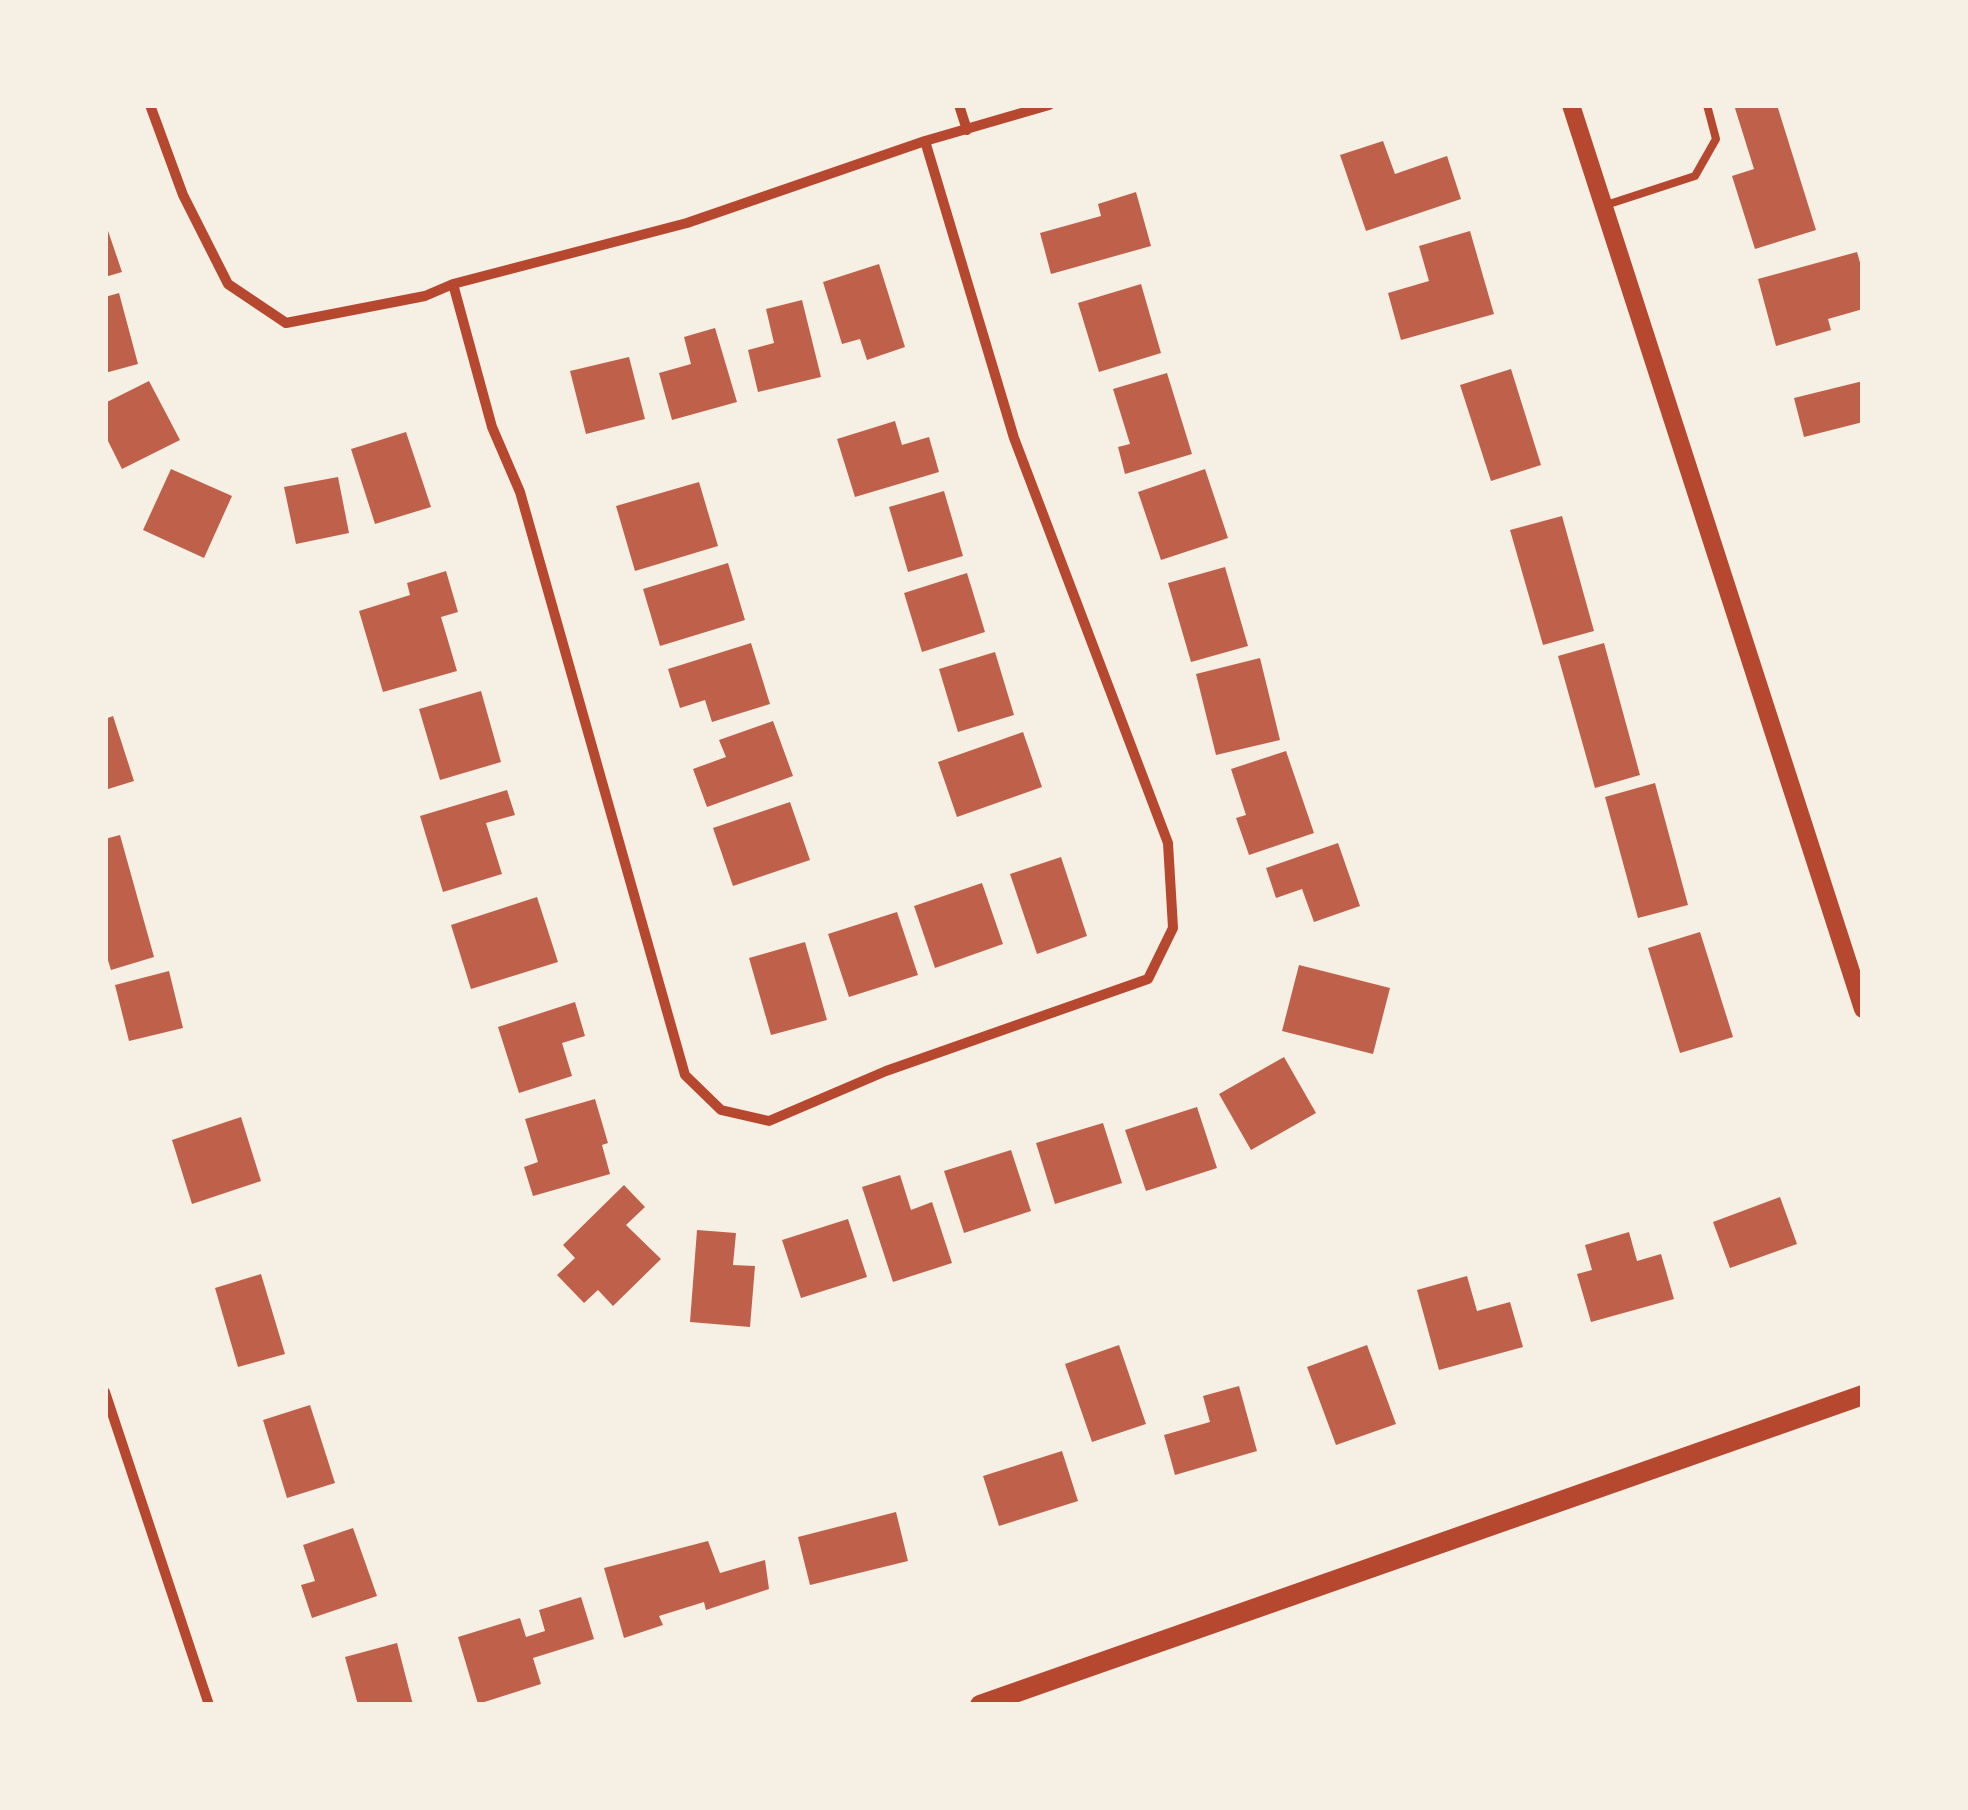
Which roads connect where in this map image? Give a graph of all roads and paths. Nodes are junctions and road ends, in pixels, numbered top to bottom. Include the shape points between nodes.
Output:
1 (150, 105) edge
2 (959, 105) edge
3 (1049, 105) edge
4 (1571, 105) edge
5 (1707, 105) edge
6 (967, 130) junction
7 (925, 141) junction
8 (1603, 206) junction
9 (453, 284) junction
10 (1863, 1009) edge
11 (105, 1392) edge
12 (1863, 1395) edge
13 (209, 1705) edge
14 (980, 1705) edge

1 - 9 street via 183,195 228,284 286,322 425,296
2 - 6 street
3 - 6 street
4 - 8 street
5 - 8 lane via 1716,139 1695,176
6 - 7 street
7 - 9 street via 688,222
7 - 9 street via 1014,438 1168,843 1173,928 1148,978 886,1071 768,1121 721,1110 685,1075 520,492 492,427
8 - 10 street
11 - 13 street
12 - 14 main road

